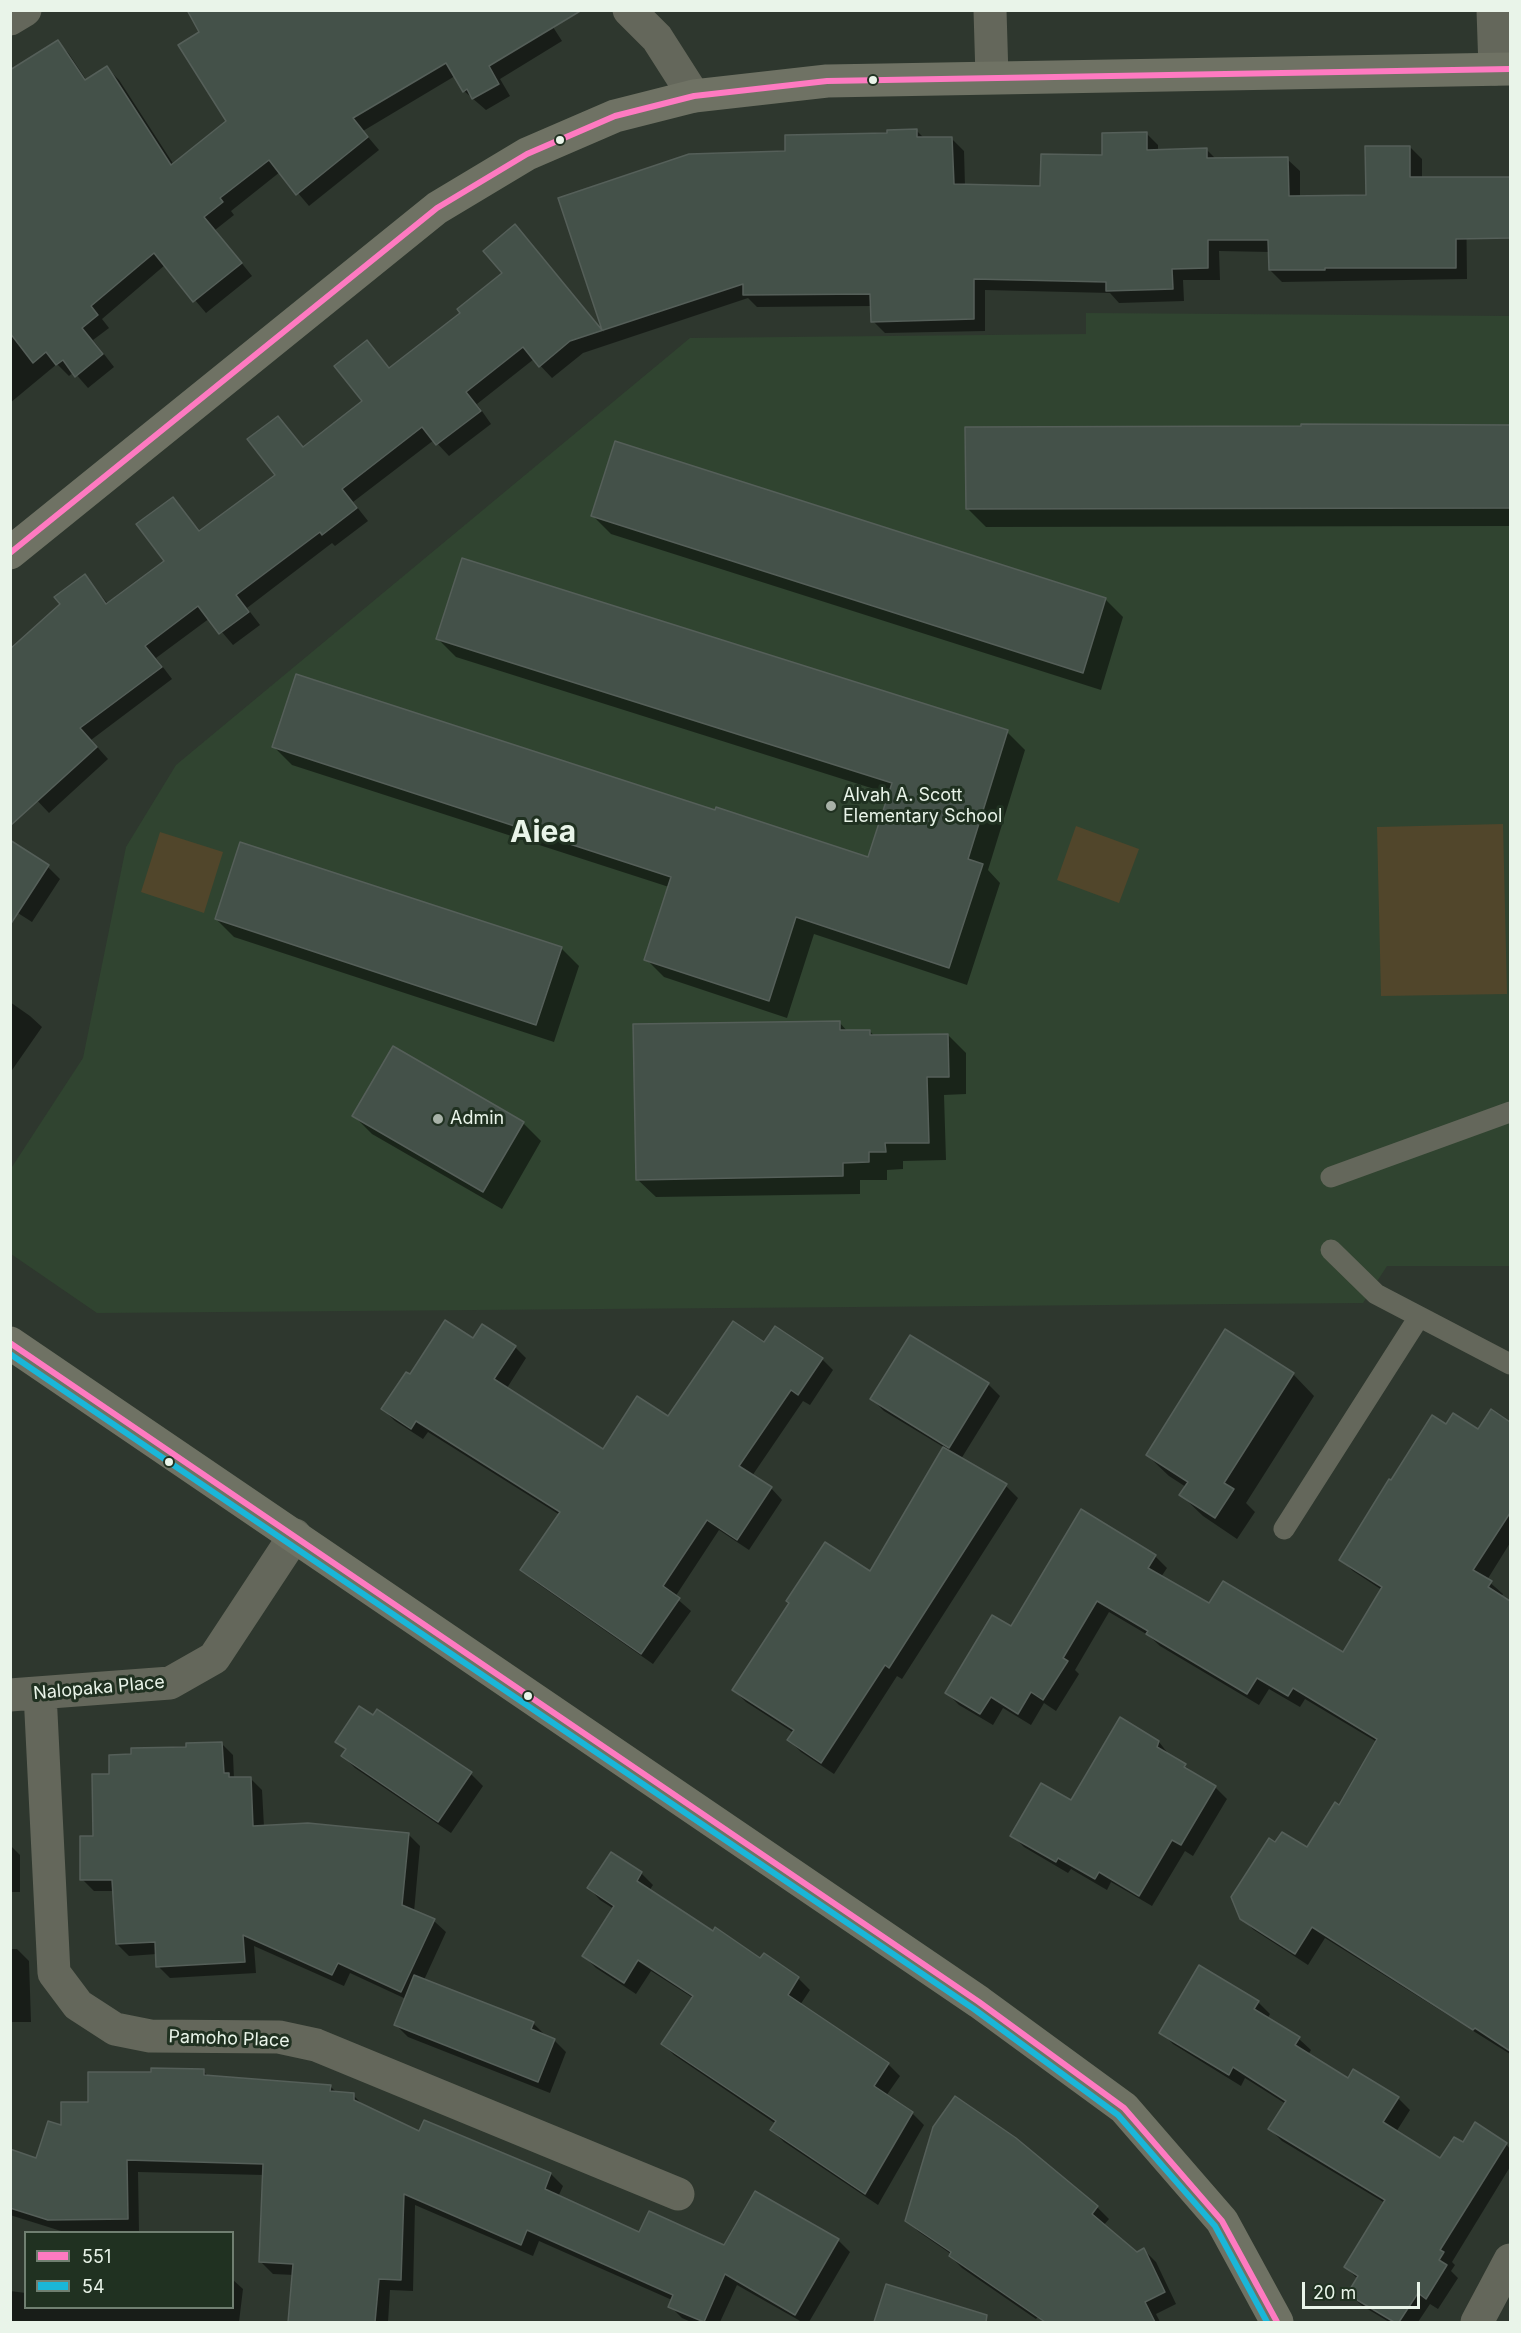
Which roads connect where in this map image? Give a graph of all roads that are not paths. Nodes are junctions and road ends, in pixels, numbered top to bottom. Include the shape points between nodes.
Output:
1 (25, 10) edge
2 (629, 10) edge
3 (990, 10) edge
4 (1493, 10) edge
5 (10, 19) edge
6 (1503, 69) edge
7 (992, 77) junction
8 (694, 96) junction
9 (10, 553) edge
10 (1510, 1112) edge
11 (1331, 1176) dead end
12 (1331, 1250) dead end
13 (1419, 1317) junction
14 (10, 1343) edge
15 (1510, 1364) edge
16 (1284, 1529) dead end
17 (295, 1535) junction
18 (25, 1694) edge
19 (678, 2194) dead end
20 (1510, 2260) edge
21 (1277, 2322) edge
22 (1477, 2322) edge

1 - 5 street
2 - 8 street via 657,38
3 - 7 street
4 - 6 street
6 - 7 street
7 - 8 street via 827,81
8 - 9 street via 615,116 527,154 437,208
10 - 11 lane
12 - 13 lane via 1376,1294
13 - 15 lane
13 - 16 lane
14 - 17 street
17 - 18 street, Nalopaka Place via 213,1658 170,1683
17 - 21 street via 979,2002 1124,2108 1222,2221
18 - 19 street, Pamoho Place via 54,1973 78,2005 115,2029 150,2036 279,2037 316,2045
20 - 22 street

